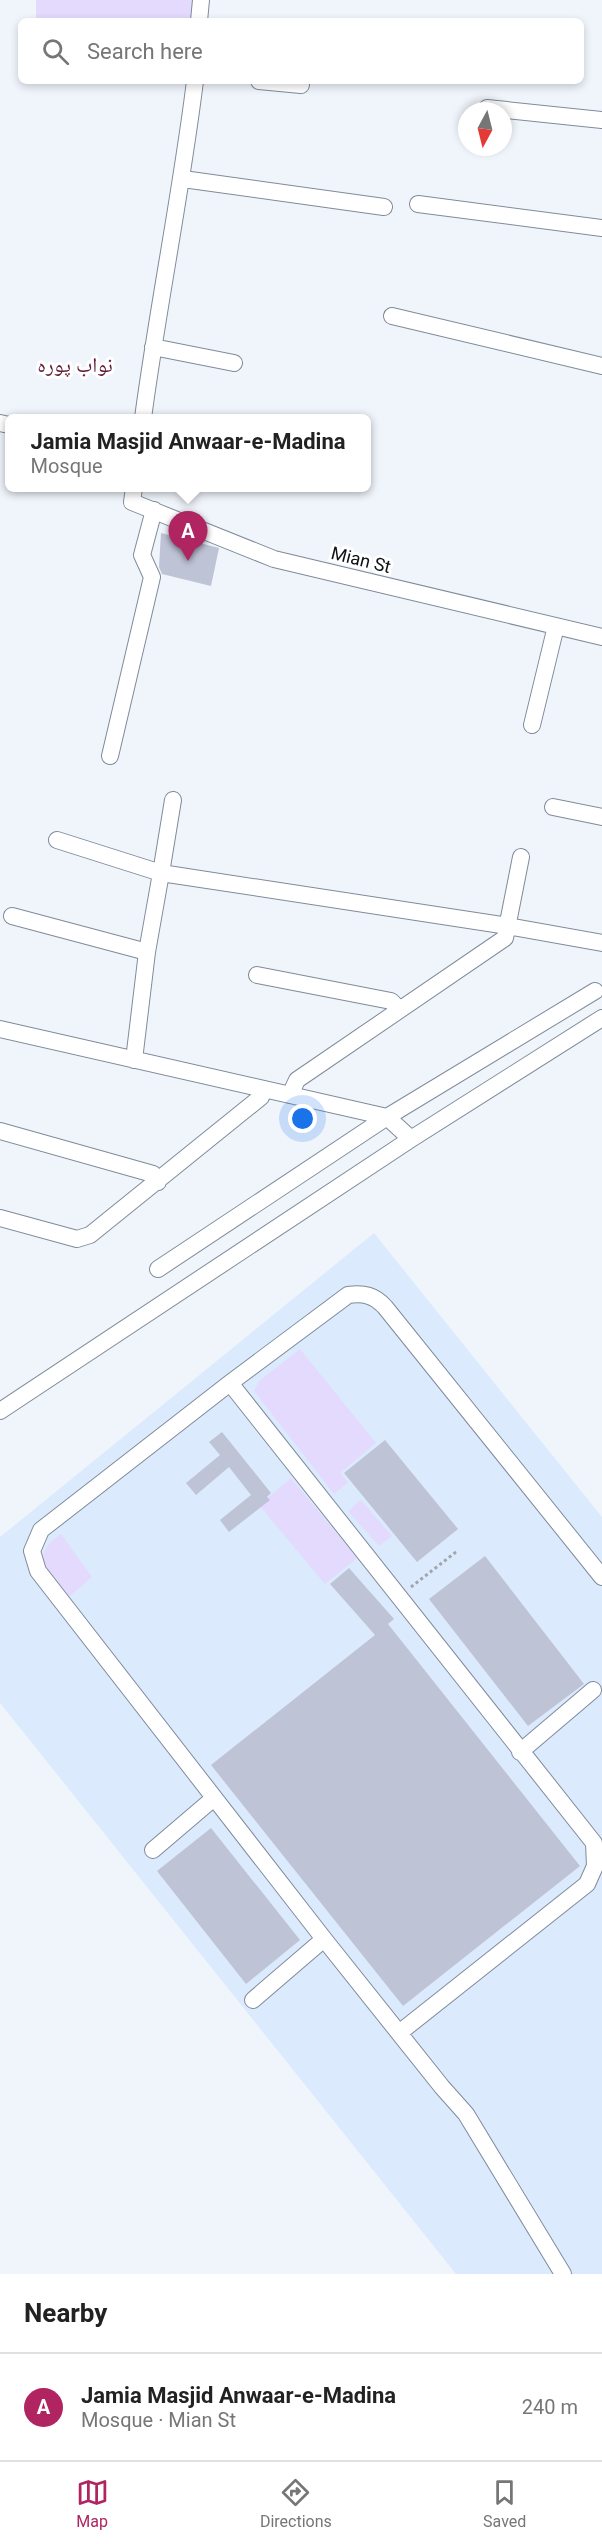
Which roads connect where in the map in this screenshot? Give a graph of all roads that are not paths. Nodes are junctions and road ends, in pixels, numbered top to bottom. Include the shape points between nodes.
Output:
1 (201, 0) edge
2 (199, 18) edge
3 (195, 84) edge
4 (284, 84) edge
5 (301, 86) dead end
6 (512, 111) edge
7 (602, 120) edge
8 (183, 179) junction
9 (418, 204) dead end
10 (384, 207) dead end
11 (602, 228) edge
12 (392, 316) dead end
13 (153, 347) junction
14 (234, 363) dead end
15 (602, 366) edge
16 (144, 414) edge
17 (133, 492) edge
18 (154, 510) junction
19 (556, 626) junction
20 (602, 637) edge
21 (532, 725) dead end
22 (110, 756) dead end
23 (173, 800) dead end
24 (553, 807) dead end
25 (602, 817) edge
26 (57, 840) dead end
27 (521, 857) dead end
28 (161, 873) junction
29 (12, 916) dead end
30 (508, 926) junction
31 (602, 943) edge
32 (147, 952) junction
33 (257, 975) dead end
34 (596, 991) dead end
35 (399, 1009) junction
36 (602, 1018) edge
37 (0, 1029) edge
38 (134, 1060) junction
39 (264, 1089) junction
40 (290, 1095) junction
41 (387, 1118) junction
42 (0, 1131) edge
43 (411, 1139) junction
44 (158, 1182) junction
45 (0, 1218) edge
46 (158, 1269) dead end
47 (230, 1383) junction
48 (0, 1411) edge
49 (602, 1577) edge
50 (593, 1690) dead end
51 (520, 1752) junction
52 (213, 1798) junction
53 (153, 1850) dead end
54 (324, 1939) junction
55 (253, 2000) dead end
56 (399, 2033) junction
57 (563, 2274) edge

1 - 2 street
3 - 8 street
4 - 5 street
6 - 7 street
8 - 10 street
8 - 13 street
9 - 11 street
12 - 15 street
13 - 14 street
13 - 16 street
17 - 18 street, Mian St via 132,502
18 - 19 street, Mian St via 274,559
18 - 22 street via 142,555 153,577
19 - 20 street, Mian St
19 - 21 street
23 - 28 street
24 - 25 street
26 - 28 street
27 - 30 street
28 - 30 street
28 - 32 street
29 - 32 street
30 - 31 street
30 - 35 street via 505,938
32 - 38 street
33 - 35 street via 391,1001
34 - 41 street
35 - 40 street via 297,1080
36 - 43 street
37 - 38 street
38 - 39 street
39 - 40 street
39 - 44 street via 261,1097
40 - 41 street
41 - 43 street
41 - 46 street
42 - 44 street via 153,1174
43 - 48 street
44 - 45 street via 83,1239
47 - 49 street via 348,1295 377,1298
47 - 51 street
47 - 52 street via 41,1530 32,1551 38,1571
50 - 51 street
51 - 56 street via 594,1843 597,1856 592,1875 573,1897
52 - 53 street
52 - 54 street
54 - 55 street
54 - 56 street
56 - 57 street via 466,2114

